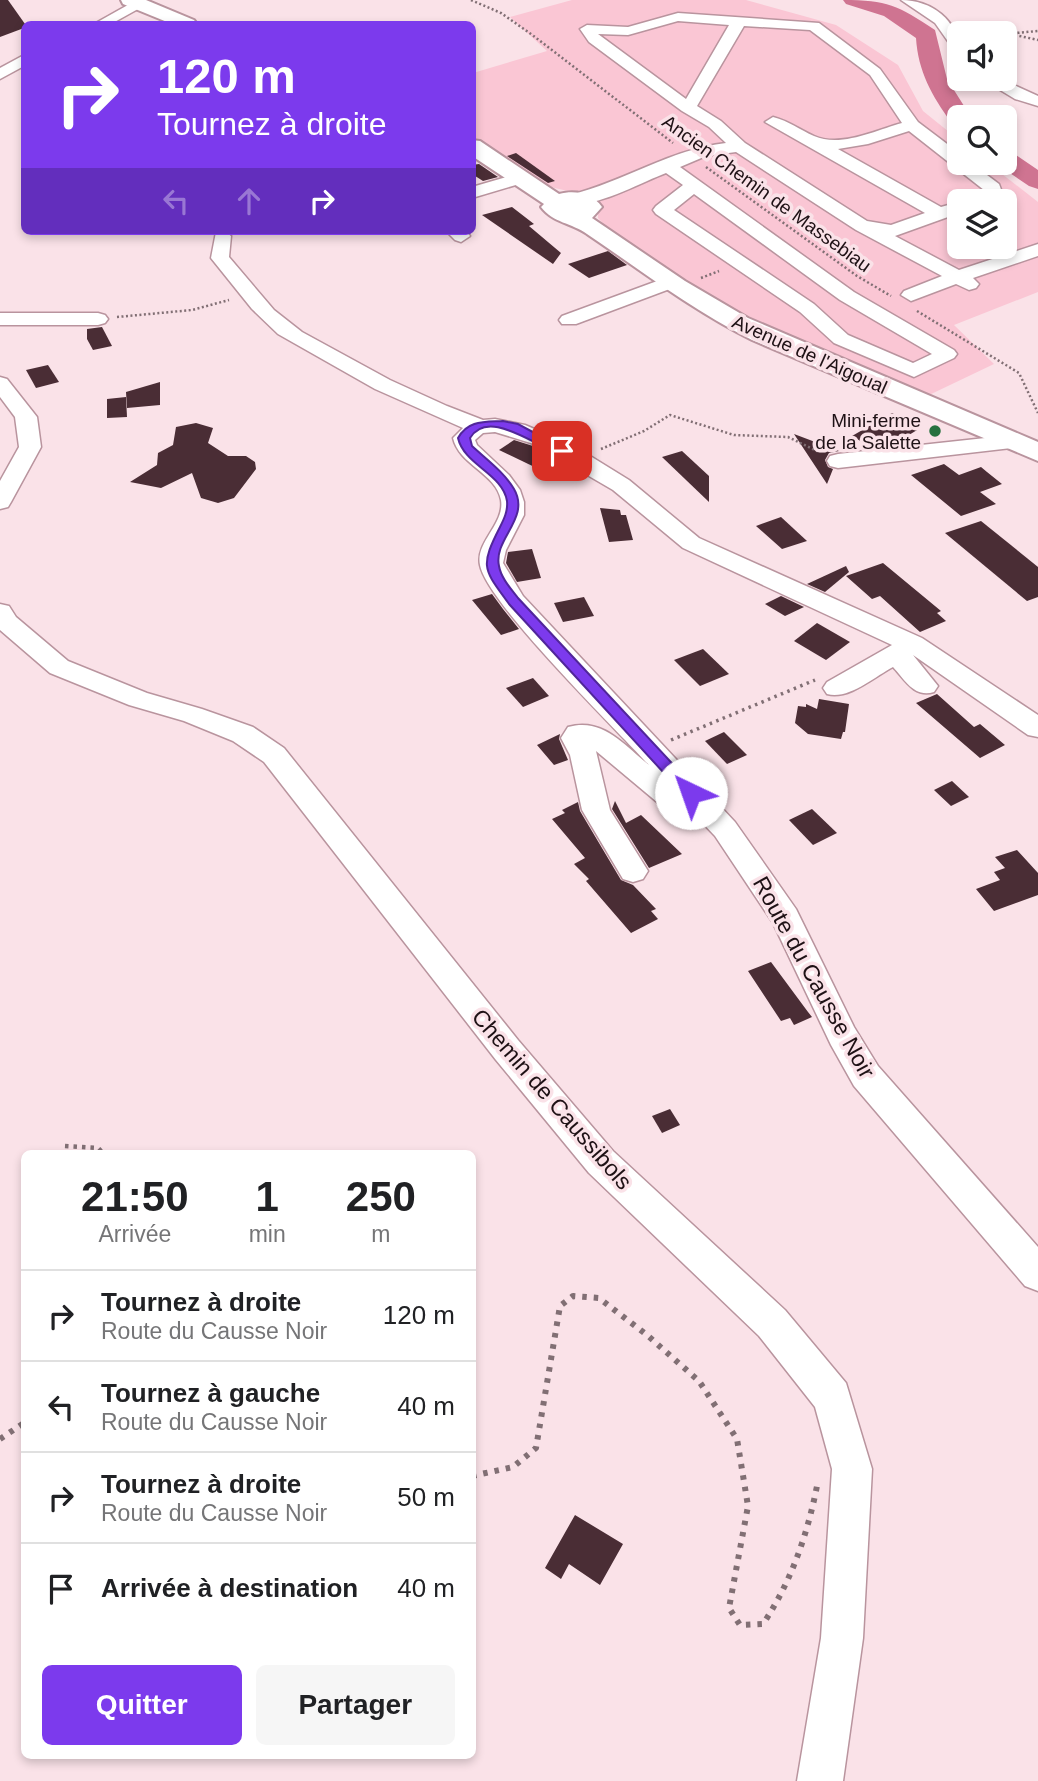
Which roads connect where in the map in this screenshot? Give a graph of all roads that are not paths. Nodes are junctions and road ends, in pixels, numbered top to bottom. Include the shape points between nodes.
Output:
1 (908, 0) edge
2 (135, 2) edge
3 (106, 21) edge
4 (180, 21) edge
5 (739, 21) junction
6 (947, 30) edge
7 (21, 62) edge
8 (0, 74) edge
9 (21, 81) edge
10 (1012, 91) edge
11 (1038, 101) edge
12 (688, 108) junction
13 (773, 122) dead end
14 (912, 125) junction
15 (812, 141) junction
16 (739, 147) junction
17 (476, 149) edge
18 (947, 152) edge
19 (669, 167) junction
20 (976, 175) edge
21 (520, 178) junction
22 (693, 186) junction
23 (993, 189) edge
24 (476, 192) edge
25 (575, 205) junction
26 (947, 211) edge
27 (940, 214) junction
28 (862, 226) junction
29 (222, 236) dead end
30 (1033, 248) edge
31 (984, 259) edge
32 (994, 265) junction
33 (1013, 276) dead end
34 (957, 277) junction
35 (668, 283) junction
36 (977, 288) dead end
37 (907, 301) road end
38 (0, 319) edge
39 (99, 319) road end
40 (569, 320) dead end
41 (0, 383) edge
42 (478, 426) junction
43 (1013, 442) junction
44 (1038, 452) edge
45 (838, 461) road end
46 (0, 502) edge
47 (0, 612) edge
48 (904, 649) junction
49 (828, 683) road end
50 (925, 686) dead end
51 (1038, 728) edge
52 (702, 804) junction
53 (633, 871) dead end
54 (1038, 1274) edge
55 (820, 1781) edge

1 - 6 street via 940,20
2 - 3 street
2 - 4 main road
5 - 12 street
5 - 12 street via 678,17 628,31 583,25 594,39
5 - 14 street via 814,26 874,72
7 - 8 street
8 - 9 street
10 - 11 street
12 - 16 street via 715,124
13 - 15 street
14 - 15 street via 837,145
14 - 18 street
15 - 27 street
16 - 19 street via 703,151
16 - 28 street
17 - 21 main road, Avenue de l'Aigoual
19 - 22 street
19 - 25 street
20 - 23 street
21 - 24 street
21 - 25 main road, Avenue de l'Aigoual
22 - 22 street via 847,296 947,354 914,371 841,339 807,309 662,210
25 - 35 main road, Avenue de l'Aigoual
26 - 27 street
27 - 28 street via 892,231
28 - 34 street
29 - 42 street via 220,258 251,298 285,330 353,369
30 - 32 street
31 - 32 street
32 - 33 street
32 - 34 street
34 - 36 street
34 - 37 street
35 - 40 street
35 - 43 main road, Avenue de l'Aigoual via 761,334
38 - 39 street
41 - 46 street via 26,417 30,447
42 - 48 street via 514,427 578,459 624,487 665,526 691,543
42 - 52 street, Route du Causse Noir via 468,431 466,447 501,480 513,502 491,563 497,577 542,633
43 - 44 main road, Avenue de l'Aigoual
43 - 45 street
47 - 55 street, Chemin de Caussibols via 60,667 243,734 274,755 601,1162 772,1323 832,1397 852,1469 842,1638
48 - 49 street
48 - 50 street
48 - 51 street via 975,683
52 - 53 street via 667,795 593,734 578,734 575,738 586,755 596,810
52 - 54 street, Route du Causse Noir via 725,829 785,917 866,1076

